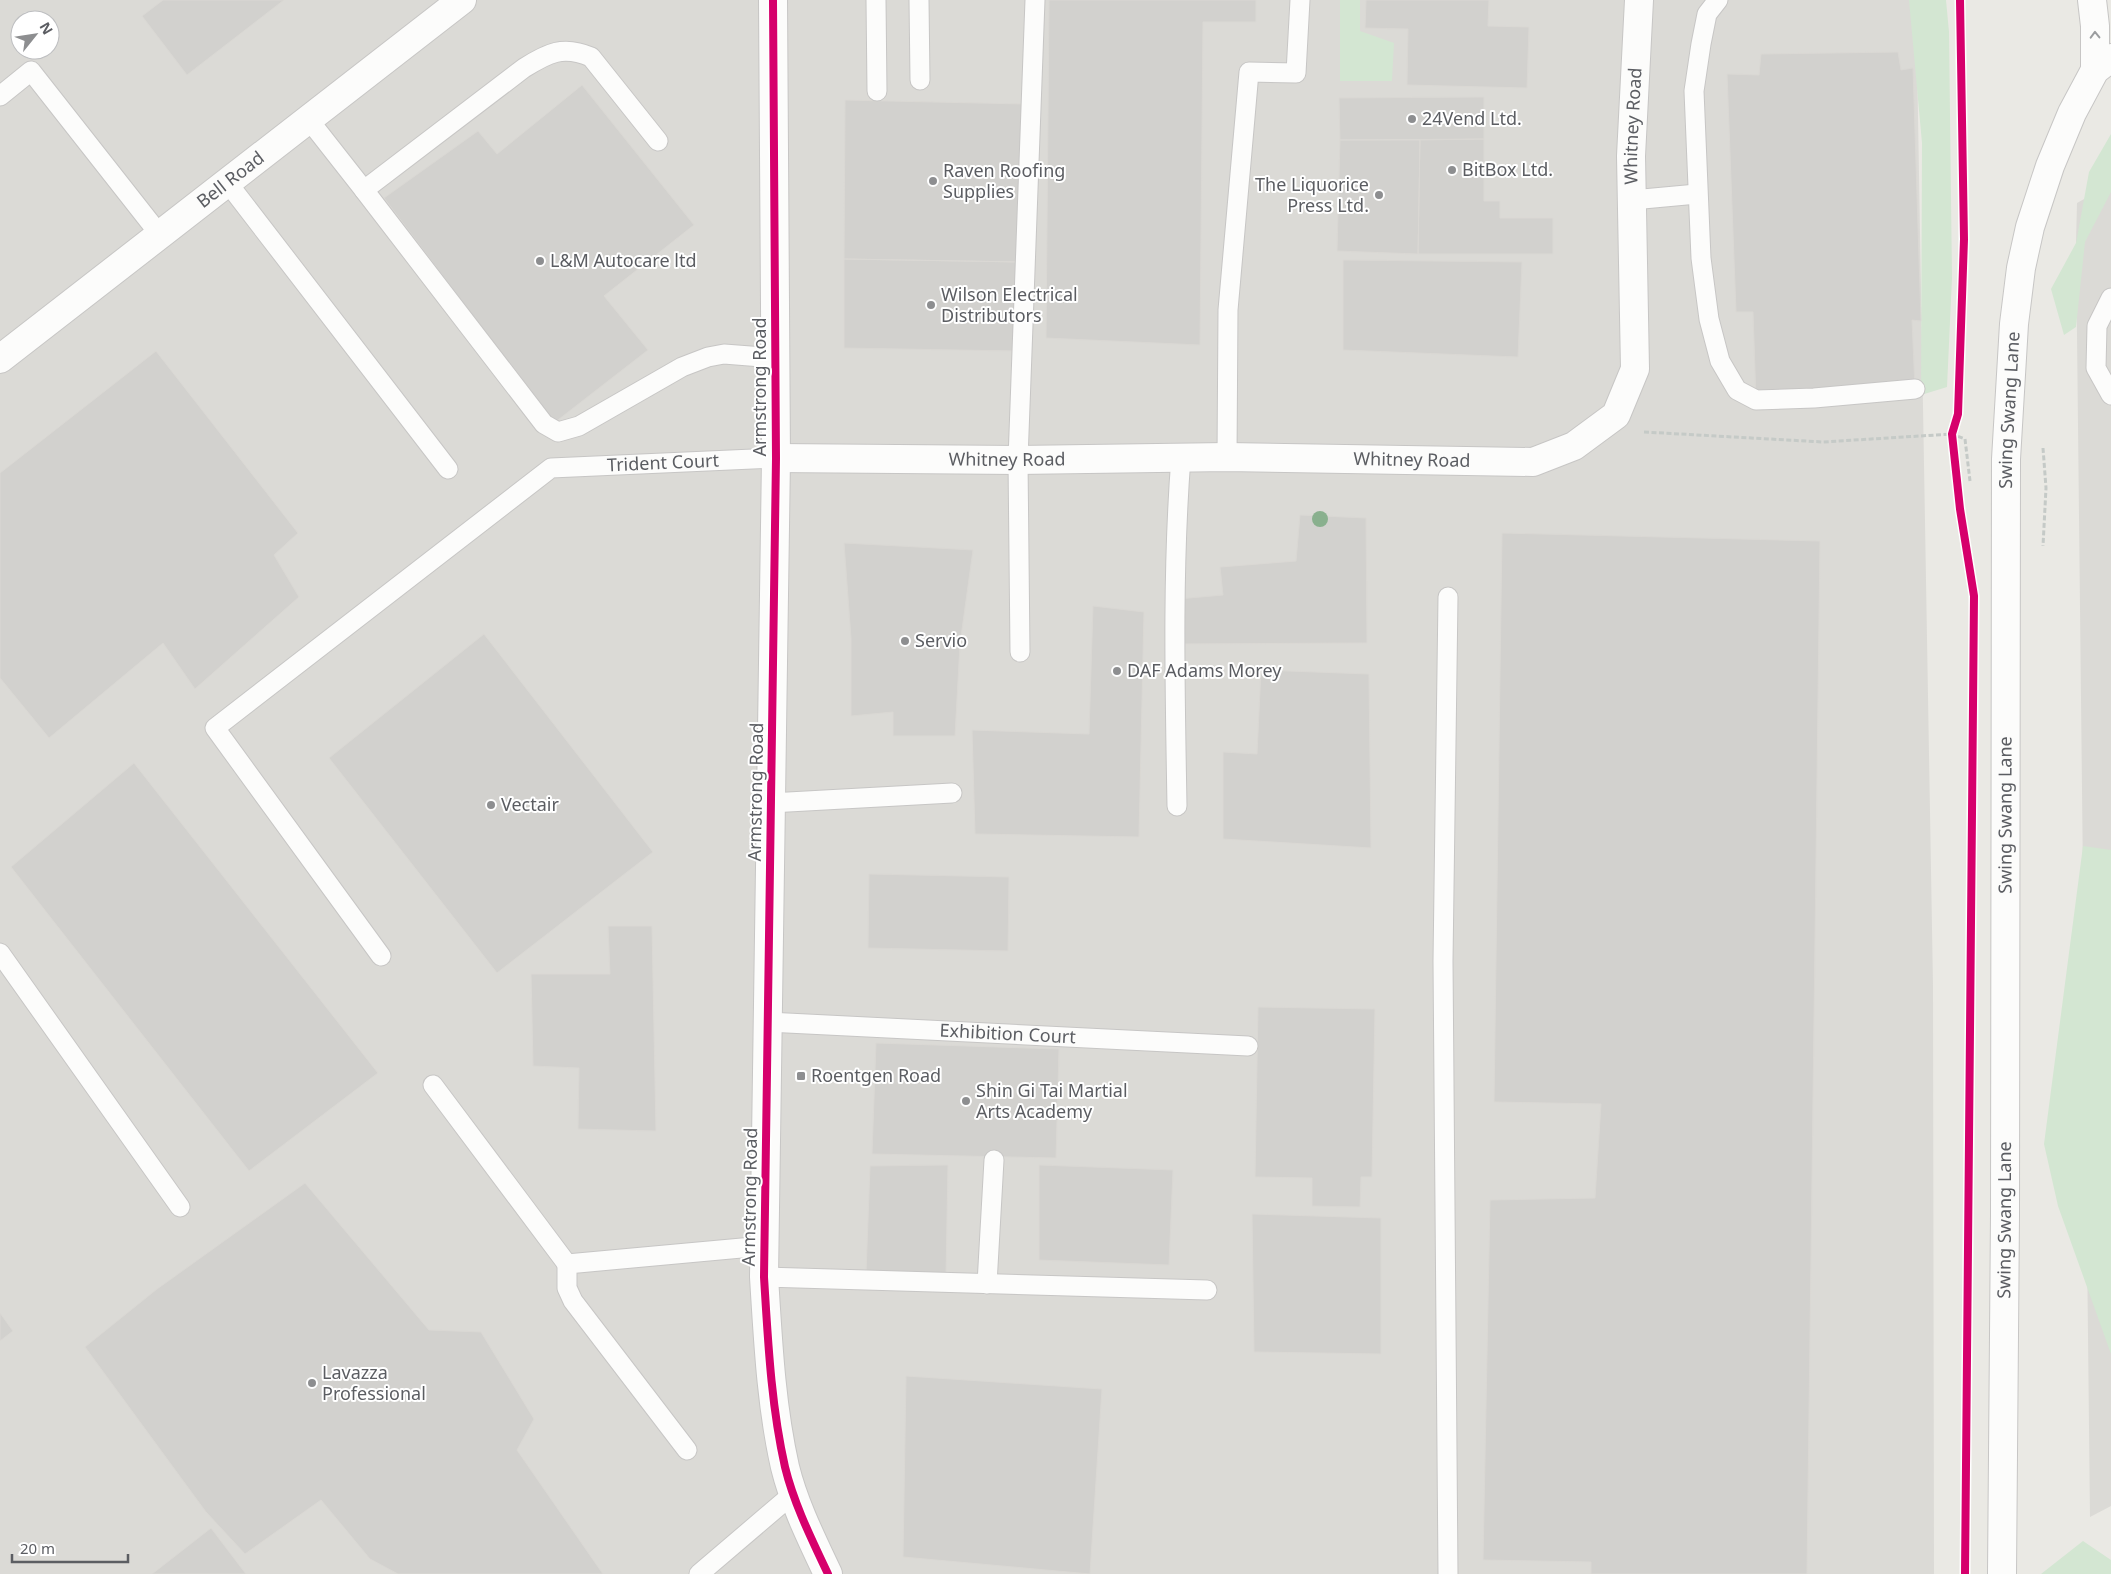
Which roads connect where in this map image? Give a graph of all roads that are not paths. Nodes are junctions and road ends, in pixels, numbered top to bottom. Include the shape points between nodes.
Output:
1 (462, 0) edge
2 (773, 0) edge
3 (876, 0) edge
4 (919, 0) edge
5 (1035, 0) edge
6 (1300, 0) edge
7 (1639, 0) edge
8 (1718, 0) edge
9 (2092, 0) edge
10 (2103, 64) edge
11 (920, 80) dead end
12 (877, 91) dead end
13 (0, 96) edge
14 (309, 120) junction
15 (658, 142) dead end
16 (228, 182) junction
17 (364, 190) junction
18 (1698, 194) junction
19 (1632, 200) junction
20 (160, 235) junction
21 (2111, 298) edge
22 (775, 358) junction
23 (0, 359) edge
24 (1915, 389) dead end
25 (2111, 395) edge
26 (1181, 457) junction
27 (1227, 457) junction
28 (776, 458) junction
29 (1018, 460) junction
30 (448, 470) dead end
31 (1448, 596) dead end
32 (1020, 652) dead end
33 (952, 794) dead end
34 (770, 803) junction
35 (1176, 806) dead end
36 (0, 953) edge
37 (381, 956) dead end
38 (767, 1022) junction
39 (1248, 1046) dead end
40 (433, 1085) dead end
41 (994, 1160) dead end
42 (180, 1207) dead end
43 (764, 1246) junction
44 (567, 1264) junction
45 (764, 1277) junction
46 (988, 1284) junction
47 (1207, 1290) dead end
48 (686, 1450) dead end
49 (794, 1493) junction
50 (699, 1574) edge
51 (828, 1574) edge
52 (1448, 1574) edge
53 (2002, 1574) edge

1 - 14 street, Bell Road
2 - 22 street, Armstrong Road
3 - 12 lane
4 - 11 lane
5 - 29 lane
6 - 27 lane via 1296,73 1249,72 1228,310
7 - 19 street, Whitney Road via 1631,156
8 - 18 lane via 1707,14 1694,91
10 -> 9 street, Swing Swang Lane
10 - 53 street, Swing Swang Lane via 2072,113 2053,158 2030,227 2014,324 2006,459
13 - 20 lane via 31,71
14 - 16 street, Bell Road
14 - 17 lane
15 - 17 lane via 591,57 576,51 560,52 544,56 524,68
16 - 20 street, Bell Road
16 - 30 lane
17 - 22 lane via 544,424 558,432 579,426 682,367 708,357 724,354
18 - 19 lane
18 - 24 lane via 1701,258 1709,319 1720,360 1737,390 1756,400
19 - 27 street, Whitney Road via 1635,369 1616,415 1574,446 1534,462
20 - 23 street, Bell Road
21 - 25 lane via 2097,326 2096,368
22 - 28 street, Armstrong Road
26 - 27 street, Whitney Road
26 - 29 street, Whitney Road
26 - 35 lane via 1174,634
28 - 29 street, Whitney Road
28 - 34 street, Armstrong Road
28 - 37 lane, Trident Court via 551,468 215,728
29 - 32 lane
31 - 52 lane via 1443,961
33 - 34 lane
34 - 38 street, Armstrong Road
36 - 42 lane
38 - 39 lane, Exhibition Court
38 - 43 street, Armstrong Road
40 - 44 lane
41 - 46 lane
43 - 44 lane
43 - 45 street, Armstrong Road
44 - 48 lane via 567,1288 573,1301
45 - 46 lane
45 - 49 street, Armstrong Road via 771,1387 786,1468
46 - 47 lane
49 - 50 lane
49 - 51 street, Armstrong Road

